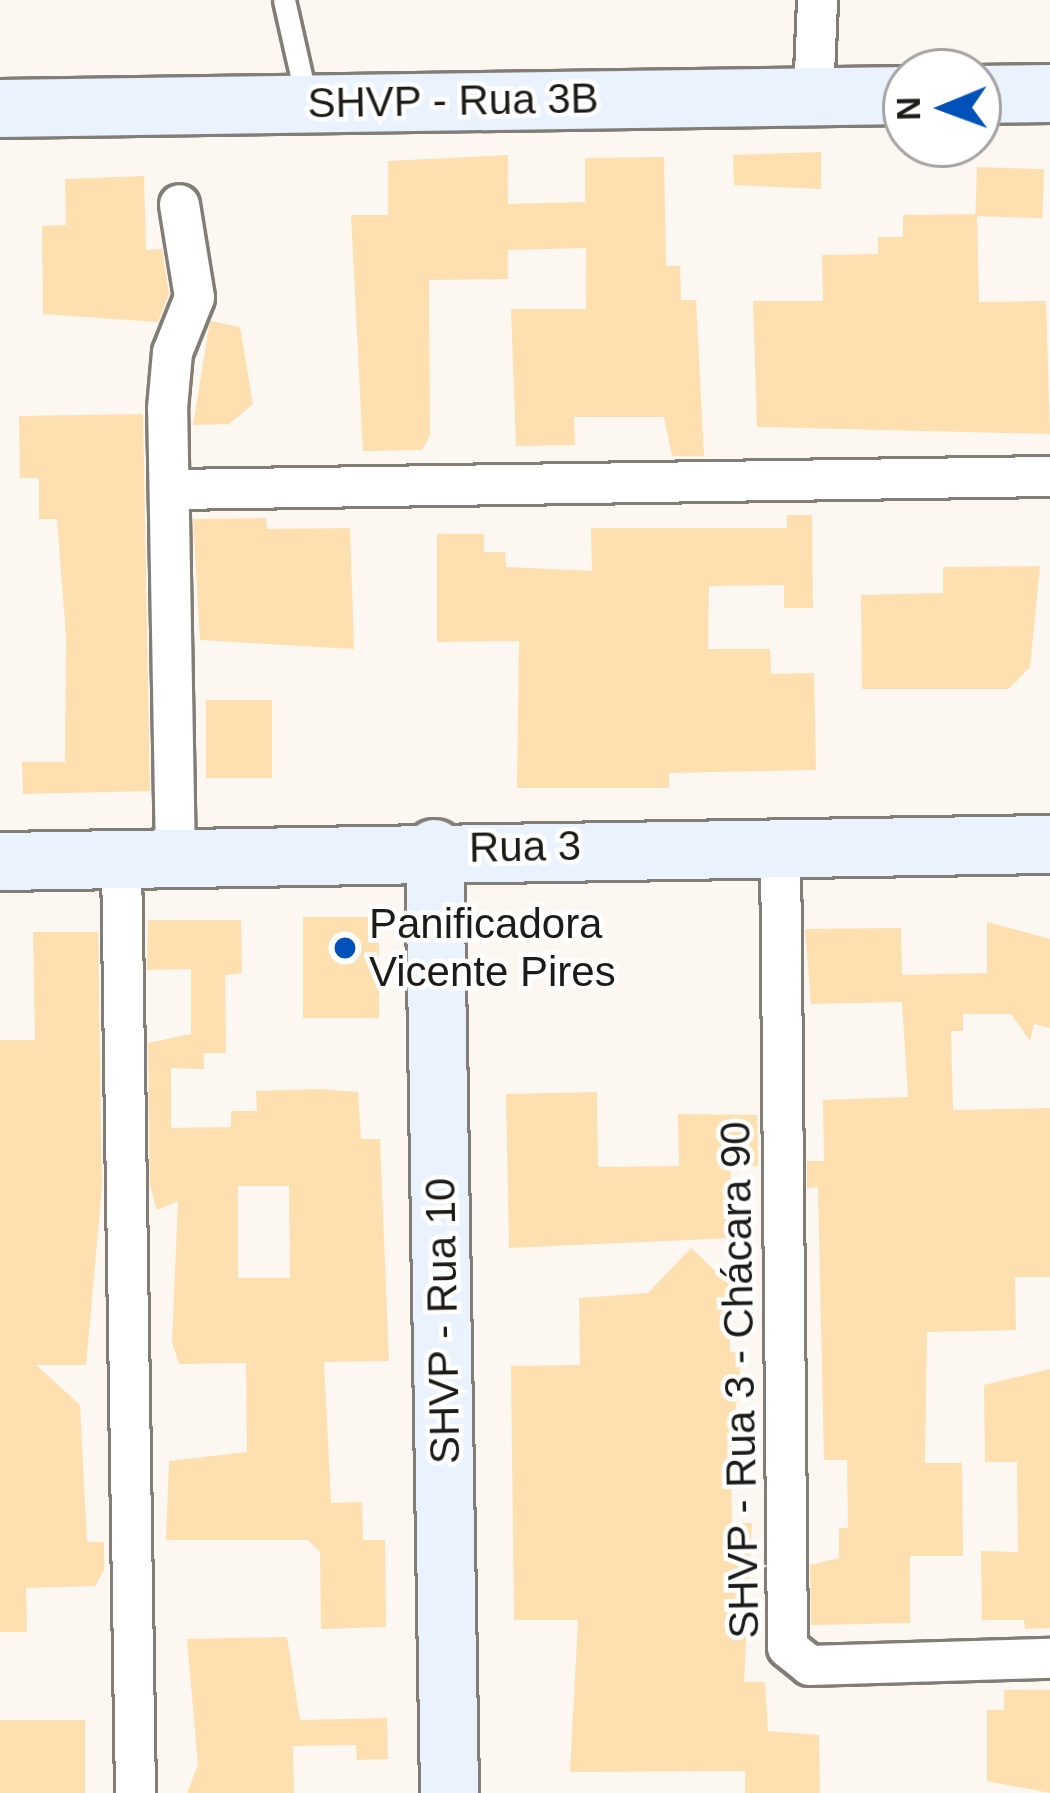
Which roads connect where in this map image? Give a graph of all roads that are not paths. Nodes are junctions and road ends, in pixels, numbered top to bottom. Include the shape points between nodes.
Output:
1 (284, 0) edge
2 (817, 0) edge
3 (1050, 92) edge
4 (1002, 93) edge
5 (882, 96) edge
6 (813, 97) junction
7 (308, 102) junction
8 (0, 108) edge
9 (179, 204) dead end
10 (1050, 476) edge
11 (173, 489) junction
12 (781, 843) junction
13 (1050, 844) edge
14 (434, 848) junction
15 (148, 859) junction
16 (0, 861) edge
17 (1050, 1658) edge
18 (135, 1793) edge
19 (449, 1793) edge

1 - 7 lane
2 - 6 street
3 - 4 street
5 - 6 street, SHVP - Rua 3B
6 - 7 street, SHVP - Rua 3B
7 - 8 street, SHVP - Rua 3B
9 - 11 street via 194,297 169,367
10 - 11 street
11 - 15 street
12 - 13 street, Rua 3
12 - 14 street, Rua 3
12 - 17 street, SHVP - Rua 3 - Chácara 90 via 787,1647 809,1665
14 - 15 street, Rua 3
14 - 19 street, SHVP - Rua 10
15 - 16 street, Rua 3
15 - 18 street

